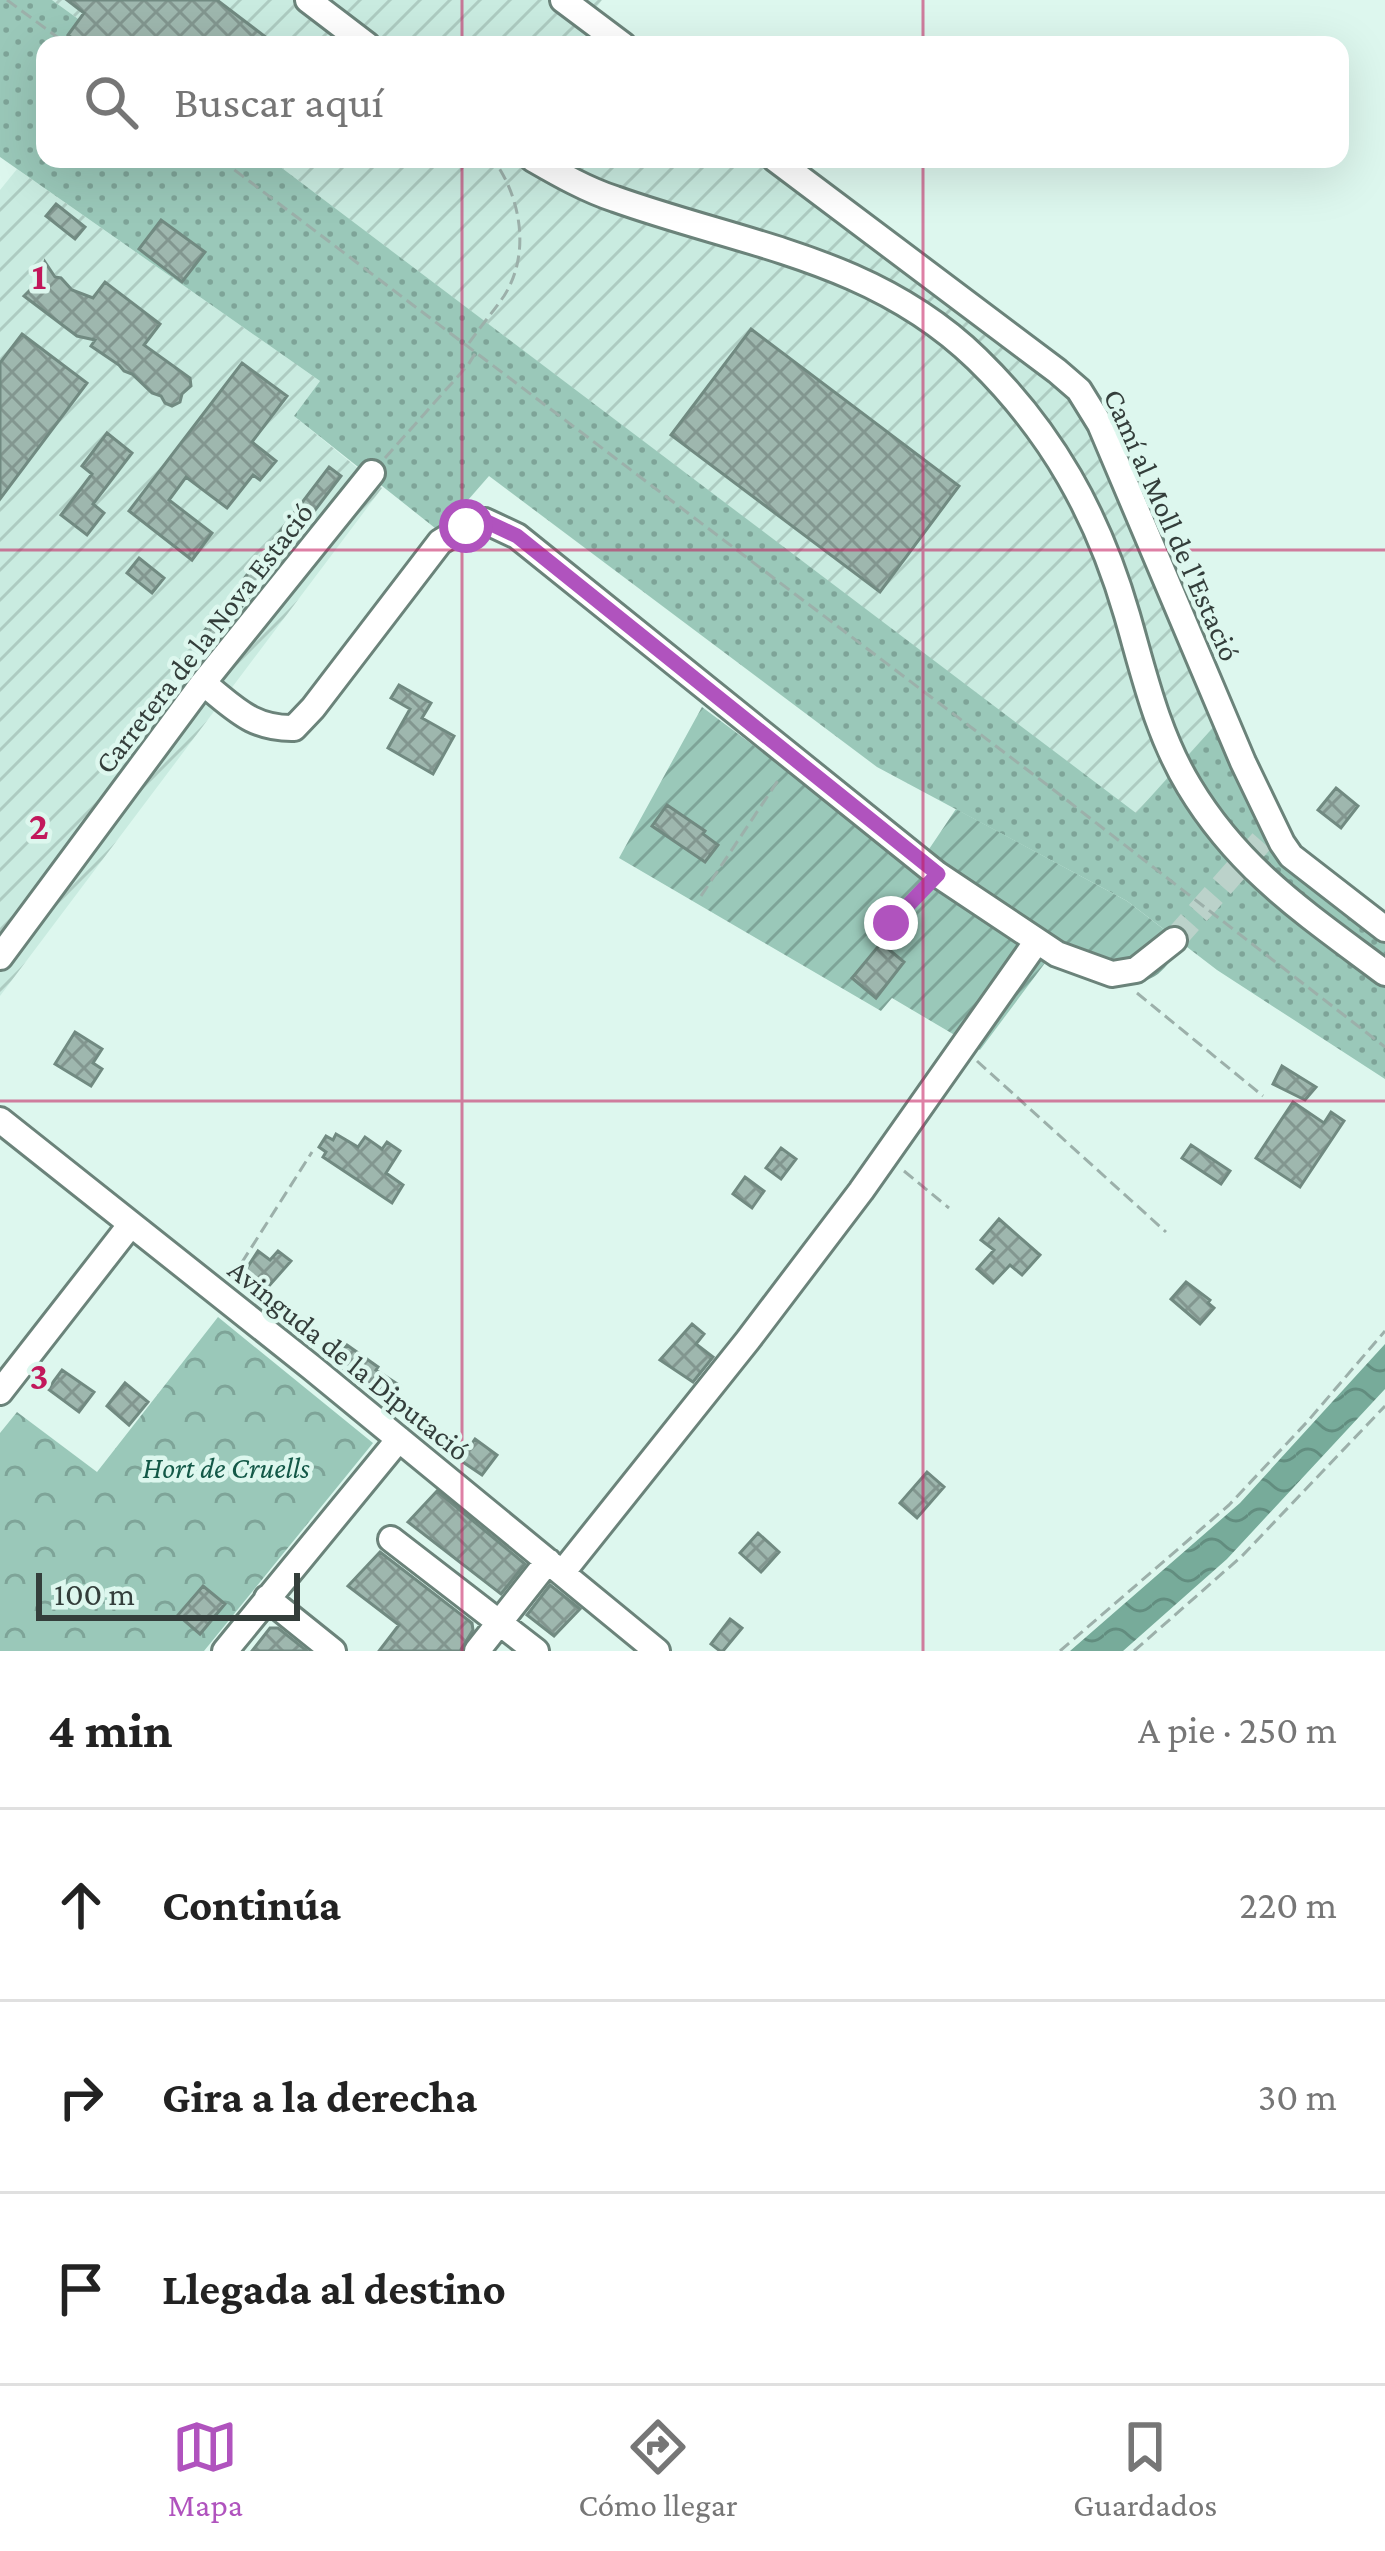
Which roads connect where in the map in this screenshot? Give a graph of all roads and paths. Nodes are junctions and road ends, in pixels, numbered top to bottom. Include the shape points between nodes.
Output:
1 (7, 0) edge
2 (308, 0) edge
3 (563, 0) edge
4 (56, 36) edge
5 (355, 36) edge
6 (611, 36) edge
7 (232, 168) edge
8 (500, 168) edge
9 (551, 168) edge
10 (787, 168) edge
11 (468, 345) junction
12 (476, 351) junction
13 (372, 473) joint
14 (202, 682) junction
15 (792, 760) junction
16 (938, 874) junction
17 (700, 896) dead end
18 (891, 923) dead end
19 (1385, 929) edge
20 (1174, 940) tunnel mouth
21 (1037, 941) junction
22 (0, 957) edge
23 (1385, 973) edge
24 (1112, 974) junction
25 (962, 1047) junction
26 (1385, 1047) edge
27 (1263, 1096) dead end
28 (0, 1120) edge
29 (312, 1152) dead end
30 (886, 1156) junction
31 (949, 1208) dead end
32 (131, 1224) junction
33 (1166, 1232) dead end
34 (220, 1294) junction
35 (1385, 1331) edge
36 (0, 1392) edge
37 (1385, 1406) edge
38 (399, 1439) junction
39 (391, 1539) dead end
40 (555, 1567) junction
41 (267, 1598) junction
42 (499, 1623) junction
43 (225, 1651) edge
44 (333, 1651) edge
45 (477, 1651) edge
46 (536, 1651) edge
47 (657, 1651) edge
48 (1060, 1651) edge
49 (1134, 1651) edge

1 - 4 path
2 - 5 street
3 - 6 street
7 - 11 path
8 - 11 path via 521,230 518,262
9 - 23 street via 611,198 826,264 940,326 976,358 1045,437 1084,503 1166,743 1212,821 1279,892
10 - 19 street, Camí al Moll de l'Estació via 1079,390 1282,843
11 - 12 path
12 - 13 path
12 - 26 path
13 - 14 street, Carretera de la Nova Estació
14 - 15 street via 255,722 293,728 440,542 485,521 517,536
14 - 22 street, Carretera de la Nova Estació
15 - 16 street
15 - 17 path
16 - 18 path
16 - 21 street
20 - 24 street via 1136,970
21 - 24 street
21 - 25 street
24 - 27 path
25 - 30 street
25 - 33 path
28 - 32 street, Avinguda de la Diputació
29 - 34 path
30 - 31 path
30 - 40 street via 748,1340
32 - 34 street, Avinguda de la Diputació
32 - 36 street
34 - 38 street, Avinguda de la Diputació
35 - 48 path via 1229,1505
37 - 49 path via 1242,1556
38 - 40 street, Avinguda de la Diputació
38 - 41 street
39 - 42 street
40 - 42 street
40 - 47 street, Avinguda de la Diputació
41 - 43 street
41 - 44 street
42 - 45 street
42 - 46 street

